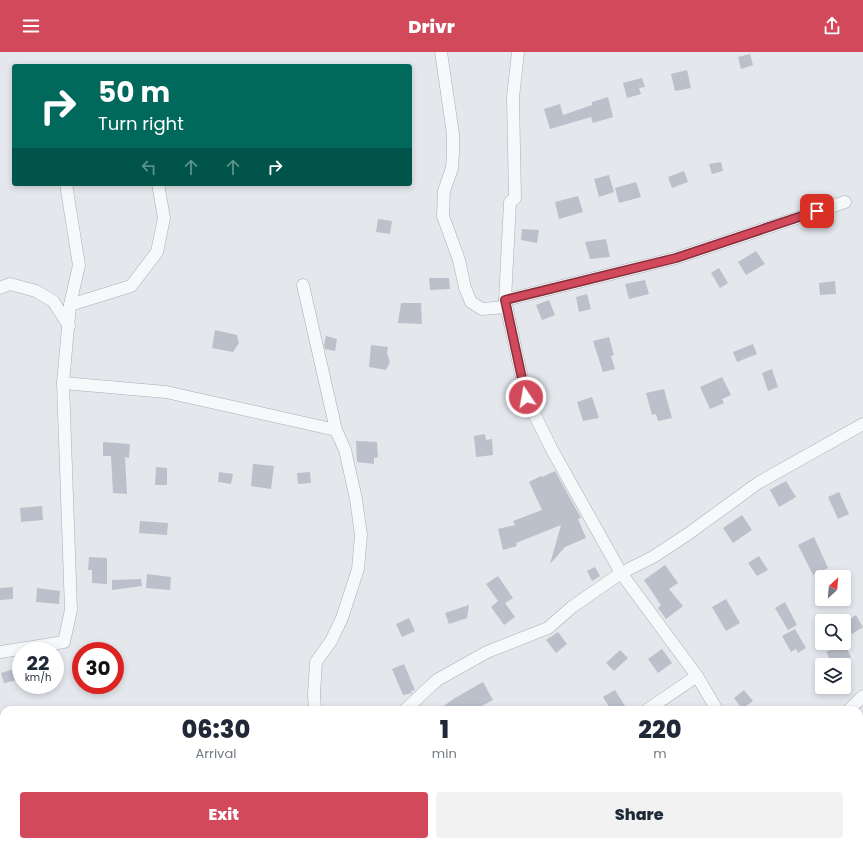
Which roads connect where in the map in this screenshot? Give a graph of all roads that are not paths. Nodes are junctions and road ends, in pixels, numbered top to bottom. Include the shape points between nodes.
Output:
1 (441, 52) edge
2 (518, 52) edge
3 (66, 186) edge
4 (158, 186) edge
5 (845, 202) dead end
6 (303, 285) dead end
7 (0, 288) edge
8 (506, 304) junction
9 (70, 305) junction
10 (69, 326) junction
11 (63, 383) junction
12 (863, 424) edge
13 (336, 430) junction
14 (621, 572) junction
15 (0, 652) edge
16 (697, 676) junction
17 (863, 696) edge
18 (315, 706) edge
19 (409, 706) edge
20 (653, 706) edge
21 (715, 706) edge
22 (852, 706) edge

1 - 8 street via 453,134 452,168 444,191 443,216 471,302 482,309
2 - 8 street via 513,97 515,198 510,202
3 - 9 street via 79,265
4 - 9 street via 164,218 157,252 131,286
5 - 8 street via 676,258
6 - 13 street
7 - 10 street via 10,284 36,291 53,301
8 - 14 street via 526,397 550,448
9 - 10 street
10 - 11 street
11 - 13 street via 166,392
11 - 15 street via 71,610 64,642
12 - 14 street via 758,483 653,557
13 - 18 street via 345,450 361,535 358,569 342,618 331,641 316,662
14 - 16 street
14 - 19 street via 572,607 548,628 487,652 437,680
16 - 20 street
16 - 21 street
17 - 22 street

